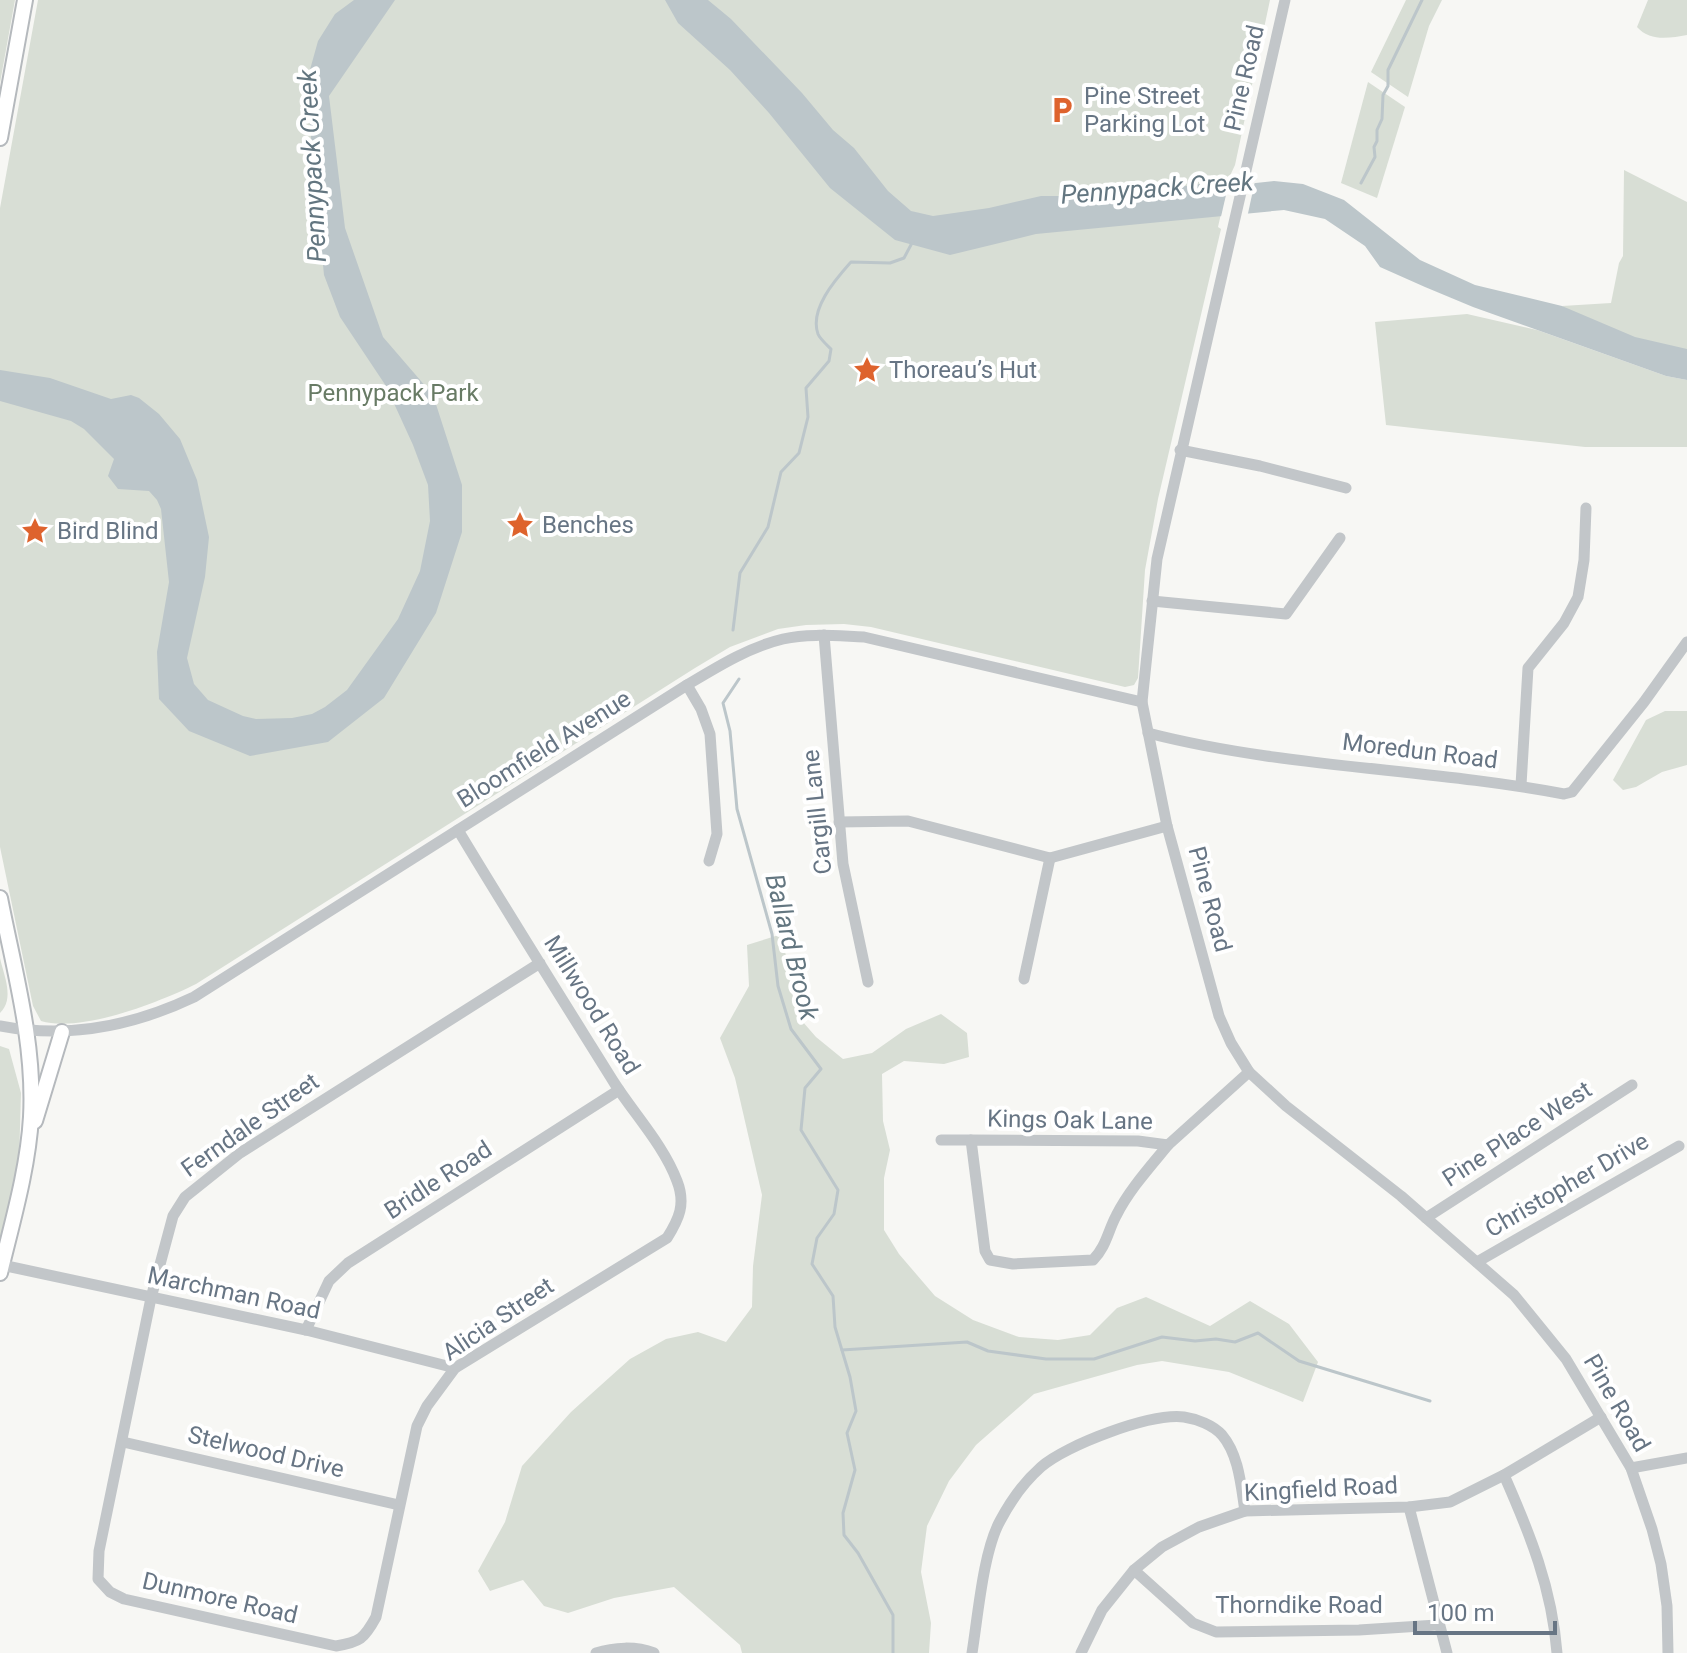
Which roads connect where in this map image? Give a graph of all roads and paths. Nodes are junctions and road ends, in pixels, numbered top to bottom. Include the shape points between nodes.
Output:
1 (25, 0) edge
2 (1285, 0) edge
3 (0, 138) edge
4 (1180, 450) junction
5 (1346, 488) dead end
6 (1586, 508) dead end
7 (1340, 538) dead end
8 (1152, 601) junction
9 (824, 635) junction
10 (1687, 642) edge
11 (687, 685) junction
12 (1142, 702) junction
13 (1148, 733) junction
14 (1521, 785) junction
15 (839, 822) junction
16 (1167, 826) junction
17 (458, 830) junction
18 (1050, 858) junction
19 (709, 861) dead end
20 (0, 898) edge
21 (540, 963) junction
22 (1024, 979) dead end
23 (868, 982) dead end
24 (0, 1026) edge
25 (27, 1031) junction
26 (62, 1032) junction
27 (1249, 1072) junction
28 (1632, 1085) dead end
29 (619, 1090) junction
30 (941, 1140) dead end
31 (971, 1140) junction
32 (29, 1141) junction
33 (1168, 1145) junction
34 (1679, 1146) dead end
35 (682, 1207) joint
36 (1426, 1218) junction
37 (1477, 1262) junction
38 (1, 1269) edge
39 (151, 1298) junction
40 (306, 1330) junction
41 (455, 1368) junction
42 (1601, 1417) junction
43 (123, 1442) junction
44 (1687, 1458) edge
45 (1631, 1468) junction
46 (1504, 1475) junction
47 (399, 1505) junction
48 (1409, 1507) junction
49 (1245, 1511) junction
50 (98, 1565) joint
51 (1134, 1570) junction
52 (1437, 1625) junction
53 (352, 1643) joint
54 (596, 1653) edge
55 (654, 1653) edge
56 (972, 1653) edge
57 (1081, 1653) edge
58 (1447, 1653) edge
59 (1557, 1653) edge
60 (1668, 1653) edge

1 - 3 main road
2 - 4 street, Pine Road
4 - 5 street
4 - 8 street, Pine Road
6 - 14 street via 1578,597 1528,668
7 - 8 street via 1286,614
8 - 12 street, Pine Road
9 - 11 street, Bloomfield Avenue via 758,647
9 - 12 street, Bloomfield Avenue via 905,645
9 - 15 street, Cargill Lane
10 - 14 street, Moredun Road via 1572,792
11 - 17 street, Bloomfield Avenue
11 - 19 street via 710,734 717,834
12 - 13 street, Pine Road
13 - 14 street, Moredun Road via 1210,749
13 - 16 street, Pine Road
15 - 18 street via 908,821
15 - 23 street, Cargill Lane
16 - 18 street
16 - 27 street, Pine Road via 1219,1016
17 - 21 street, Millwood Road
17 - 26 street, Bloomfield Avenue via 194,997 128,1022
18 - 22 street
20 - 25 main road
21 - 29 street, Millwood Road
21 - 39 street, Ferndale Street via 240,1153 185,1197 173,1216
24 - 25 street, Bloomfield Avenue
25 - 26 street, Bloomfield Avenue
25 - 32 main road
26 - 32 main road
27 - 33 street, Kings Oak Lane
27 - 36 street, Pine Road
28 - 36 street, Pine Place West
29 - 35 street, Millwood Road via 668,1163
29 - 40 street, Bridle Road via 348,1263 329,1281
30 - 31 street, Kings Oak Lane
31 - 33 street, Kings Oak Lane
31 - 33 street, Kings Oak Lane via 985,1251 990,1260 1013,1264 1093,1260 1116,1214
32 - 38 main road
34 - 37 street, Christopher Drive
35 - 41 street, Alicia Street via 667,1238
36 - 37 street, Pine Road
37 - 42 street, Pine Road via 1542,1326
38 - 39 street, Marchman Road
39 - 40 street, Marchman Road
39 - 43 street, Ferndale Street
40 - 41 street, Marchman Road
41 - 47 street, Alicia Street via 417,1426
42 - 45 street, Pine Road
42 - 46 street, Kingfield Road
43 - 47 street, Stelwood Drive
43 - 50 street, Ferndale Street
44 - 45 street
45 - 60 street, Pine Road via 1661,1564
46 - 48 street, Kingfield Road via 1450,1502
46 - 59 street via 1536,1550
47 - 53 street, Alicia Street via 376,1617 366,1636
48 - 49 street, Kingfield Road
48 - 52 street
49 - 51 street, Kingfield Road via 1182,1535
49 - 56 street via 1232,1453 1221,1434 1202,1421 1159,1419 1079,1443 1042,1466 998,1523
50 - 53 street, Dunmore Road via 98,1579 124,1599 336,1646
51 - 52 street, Thorndike Road via 1193,1623 1216,1632
51 - 57 street, Kingfield Road via 1102,1610
52 - 58 street
54 - 55 street via 611,1648

